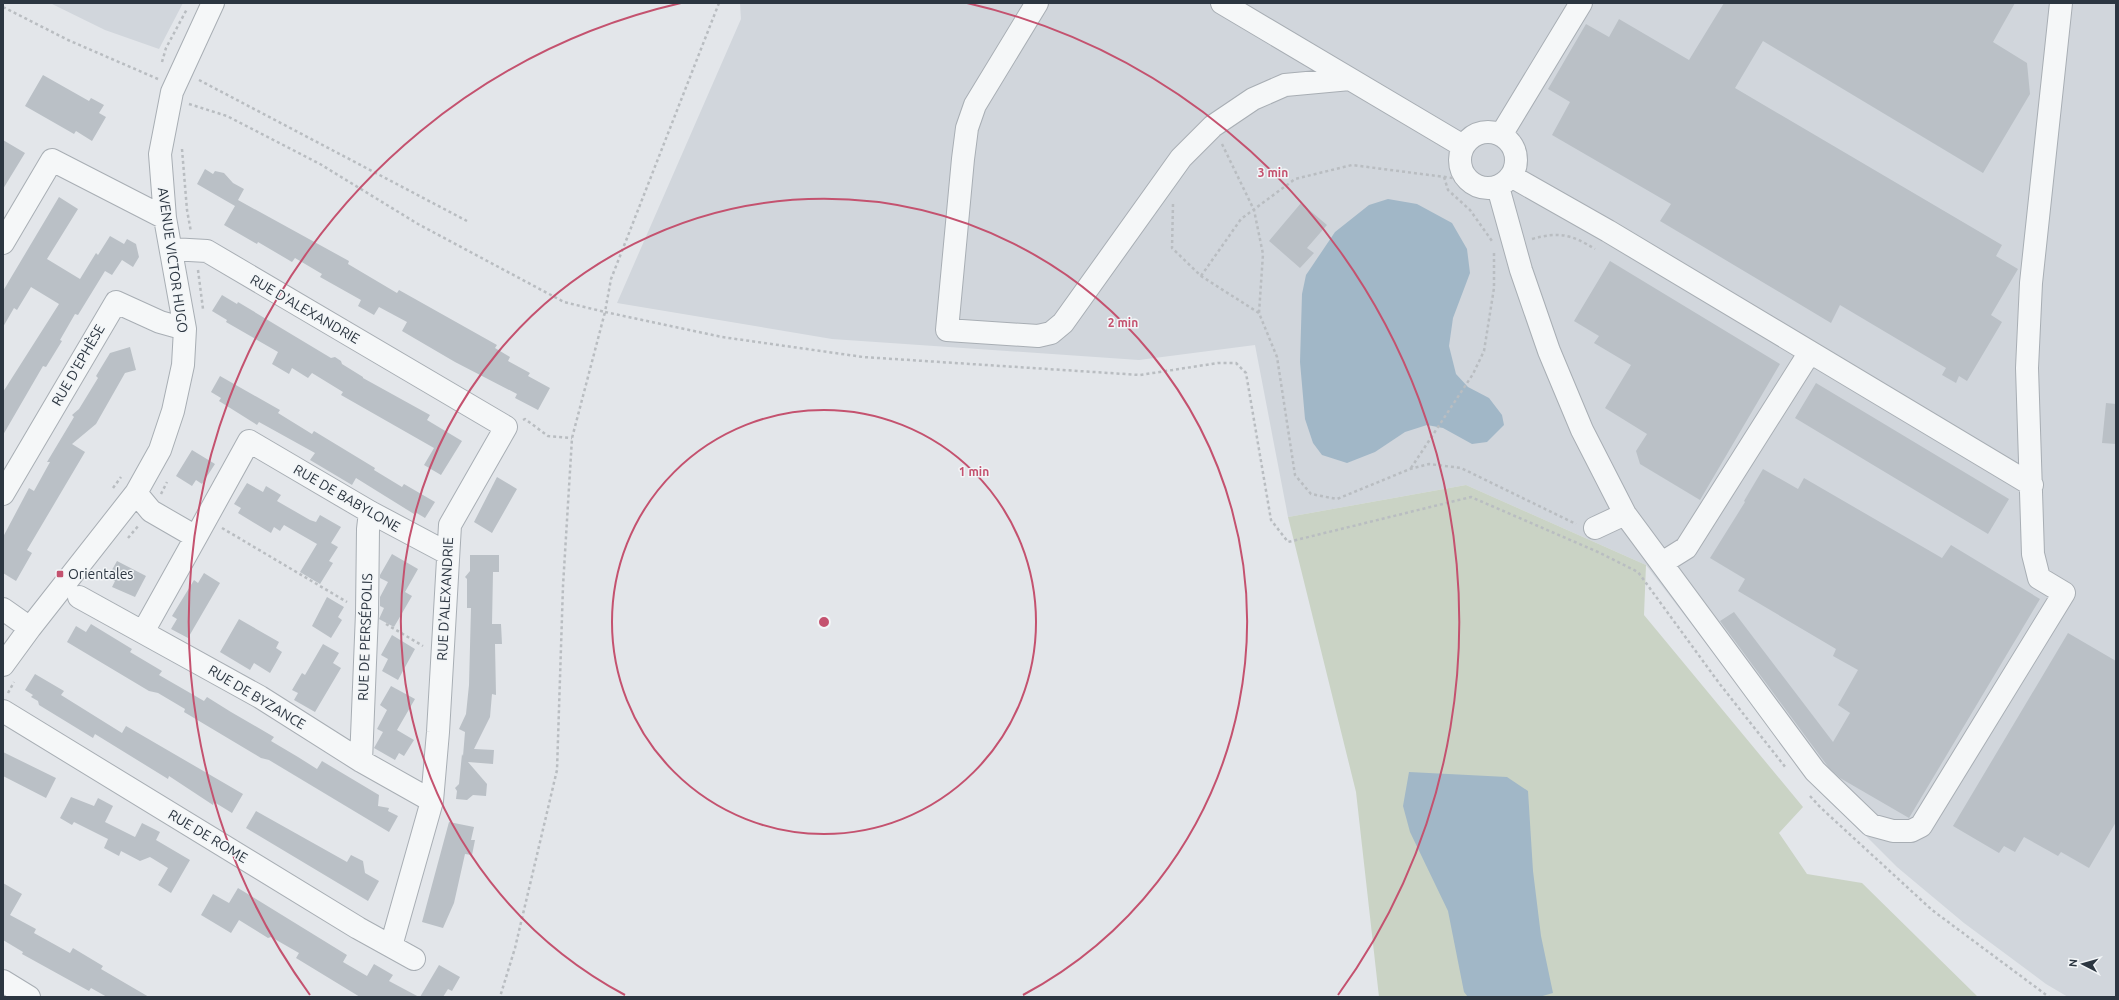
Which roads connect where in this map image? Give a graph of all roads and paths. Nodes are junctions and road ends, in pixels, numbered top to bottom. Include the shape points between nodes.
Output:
1 (190, 3) edge
2 (213, 3) edge
3 (720, 3) edge
4 (1037, 3) edge
5 (1222, 3) edge
6 (1581, 3) edge
7 (2061, 3) edge
8 (3, 7) edge
9 (171, 69) junction
10 (160, 72) dead end
11 (1350, 79) junction
12 (165, 85) junction
13 (190, 105) junction
14 (188, 112) dead end
15 (1214, 126) junction
16 (1501, 135) junction
17 (182, 143) dead end
18 (1463, 146) junction
19 (1444, 177) junction
20 (1468, 180) junction
21 (1504, 181) junction
22 (1173, 198) dead end
23 (1254, 210) junction
24 (165, 218) junction
25 (467, 222) dead end
26 (190, 229) dead end
27 (3, 243) edge
28 (1514, 245) junction
29 (171, 249) junction
30 (1595, 249) dead end
31 (1201, 276) junction
32 (605, 312) junction
33 (1260, 313) junction
34 (185, 329) junction
35 (1810, 352) junction
36 (506, 427) junction
37 (572, 438) junction
38 (1410, 469) junction
39 (124, 472) dead end
40 (2032, 485) junction
41 (111, 491) dead end
42 (136, 493) junction
43 (161, 493) dead end
44 (3, 494) edge
45 (168, 497) dead end
46 (370, 512) junction
47 (1625, 514) junction
48 (201, 528) junction
49 (1595, 528) joint
50 (447, 553) junction
51 (1662, 563) junction
52 (1638, 572) dead end
53 (80, 597) dead end
54 (3, 609) edge
55 (367, 613) junction
56 (30, 628) junction
57 (143, 632) junction
58 (442, 658) junction
59 (3, 665) edge
60 (3, 711) edge
61 (361, 761) junction
62 (432, 801) junction
63 (390, 946) junction
64 (414, 959) dead end
65 (3, 981) edge
66 (29, 997) edge
67 (500, 997) edge

1 - 9 path via 166,48
2 - 9 street, AVENUE VICTOR HUGO
3 - 32 path via 611,279
4 - 15 street via 975,105 967,128 947,330 1038,336 1051,333 1063,323 1181,158
5 - 11 street
6 - 16 street
7 - 40 street via 2031,283 2027,368
8 - 12 path
9 - 12 street, AVENUE VICTOR HUGO
9 - 25 path
10 - 12 path
11 - 15 street via 1285,85 1253,99
11 - 18 street
12 - 13 path
12 - 24 street, AVENUE VICTOR HUGO via 160,154
13 - 14 path
13 - 32 path via 227,116 313,161 418,224 564,302
15 - 23 path
16 - 18 street via 1485,132 1476,134
16 - 21 street via 1509,141 1516,158 1515,168
17 - 26 path
18 - 20 street via 1460,164
19 - 20 path
19 - 23 path via 1352,165 1295,179
19 - 38 path via 1448,190 1470,210 1494,246 1494,288 1484,351 1473,374
20 - 21 street via 1482,188
21 - 28 street
21 - 35 street via 1608,231
22 - 31 path via 1172,248
23 - 31 path via 1241,220
23 - 33 path via 1263,254
24 - 27 street via 52,160
24 - 29 street, AVENUE VICTOR HUGO
28 - 30 path via 1539,237 1565,234
28 - 47 street via 1549,352 1582,430
29 - 34 street, AVENUE VICTOR HUGO
29 - 36 street, RUE D'ALEXANDRIE via 207,251
31 - 33 path
32 - 37 path
32 - 52 path via 722,337 863,357 1140,375 1236,363 1246,373 1271,520 1288,542 1471,497
33 - 38 path via 1277,357 1295,475 1311,494 1338,499
34 - 42 street, AVENUE VICTOR HUGO via 182,365 173,411 160,450
34 - 44 street, RUE D'EPHÈSE via 160,322 116,302
35 - 40 street
35 - 51 street via 1686,548
36 - 37 path via 525,419 548,436
36 - 50 street, RUE D'ALEXANDRIE via 450,525
37 - 67 path via 563,586 558,770 515,948
38 - 49 path via 1429,464 1461,468 1573,523
39 - 41 path
40 - 51 street via 2033,554 2039,578 2064,593 1921,826 1911,831 1893,831 1872,826 1815,771
42 - 48 street via 151,511
42 - 56 street, AVENUE VICTOR HUGO
43 - 45 path
46 - 48 street, RUE DE BABYLONE via 249,441
46 - 50 street, RUE DE BABYLONE
46 - 55 street, RUE DE PERSÉPOLIS
47 - 49 street
47 - 51 street
48 - 55 path
48 - 57 street
50 - 58 street, RUE D'ALEXANDRIE
53 - 57 street, RUE DE BYZANCE
54 - 56 street
55 - 58 path
55 - 61 street, RUE DE PERSÉPOLIS
56 - 59 street, AVENUE VICTOR HUGO
57 - 61 street, RUE DE BYZANCE via 260,697
58 - 62 street, RUE D'ALEXANDRIE
60 - 63 street, RUE DE ROME
61 - 62 street, RUE DE BYZANCE
62 - 63 street, RUE D'ALEXANDRIE
63 - 64 street, RUE DE ROME
65 - 66 street

